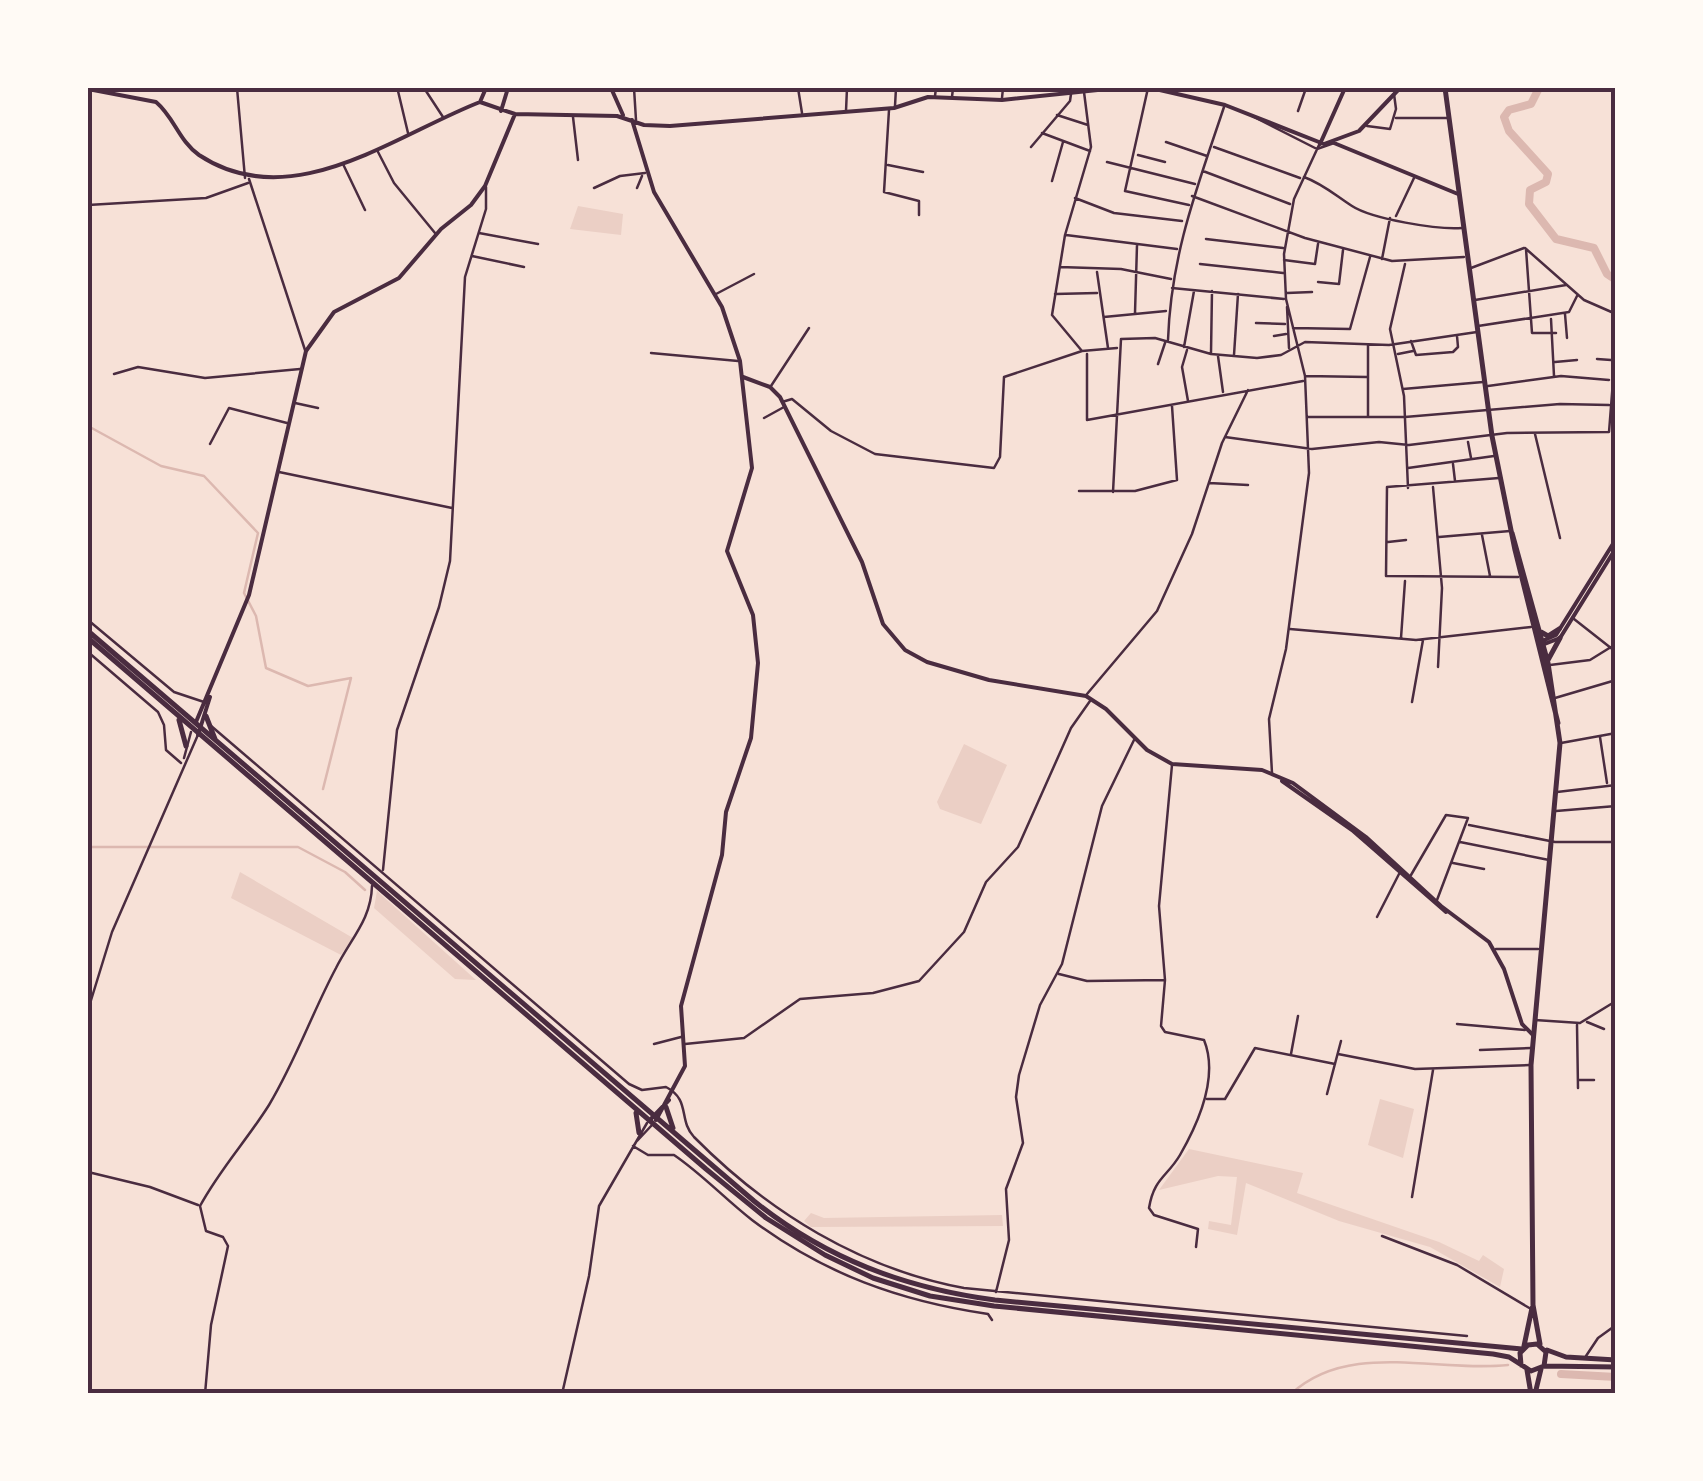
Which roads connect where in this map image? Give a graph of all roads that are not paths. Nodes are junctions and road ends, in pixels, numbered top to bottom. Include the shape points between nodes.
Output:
1 (88, 88) edge
2 (238, 88) edge
3 (424, 88) edge
4 (486, 88) edge
5 (508, 88) edge
6 (611, 88) edge
7 (634, 88) edge
8 (798, 88) edge
9 (846, 88) edge
10 (896, 88) edge
11 (936, 88) edge
12 (953, 88) edge
13 (974, 88) edge
14 (1003, 88) edge
15 (1032, 88) edge
16 (1104, 88) edge
17 (1117, 88) edge
18 (1150, 88) edge
19 (1263, 88) edge
20 (1278, 88) edge
21 (1289, 88) edge
22 (1318, 88) edge
23 (1345, 88) edge
24 (1400, 88) edge
25 (1446, 88) edge
26 (1306, 89) edge
27 (1084, 90) junction
28 (398, 91) dead end
29 (1060, 91) edge
30 (1071, 92) junction
31 (1394, 94) junction
32 (935, 98) junction
33 (952, 98) junction
34 (1032, 98) junction
35 (972, 99) junction
36 (1002, 100) junction
37 (480, 102) junction
38 (1224, 106) junction
39 (892, 108) junction
40 (501, 111) junction
41 (846, 112) junction
42 (1298, 112) dead end
43 (802, 113) junction
44 (515, 114) junction
45 (573, 115) junction
46 (1057, 115) junction
47 (624, 117) junction
48 (1449, 117) junction
49 (444, 118) junction
50 (1394, 118) junction
51 (634, 121) junction
52 (1365, 125) junction
53 (1089, 126) junction
54 (1041, 133) junction
55 (408, 135) junction
56 (1064, 141) junction
57 (1166, 142) dead end
58 (1334, 143) junction
59 (1211, 146) junction
60 (1318, 146) junction
61 (1031, 147) dead end
62 (376, 149) junction
63 (1090, 151) junction
64 (1136, 154) junction
65 (1208, 156) junction
66 (578, 160) dead end
67 (1107, 162) dead end
68 (1165, 162) dead end
69 (342, 163) junction
70 (886, 165) junction
71 (1132, 167) junction
72 (1202, 171) junction
73 (922, 172) dead end
74 (644, 173) junction
75 (1416, 175) junction
76 (1302, 178) junction
77 (248, 180) junction
78 (1052, 181) dead end
79 (1197, 184) junction
80 (485, 186) junction
81 (594, 188) dead end
82 (637, 188) dead end
83 (1458, 194) junction
84 (1192, 196) junction
85 (1075, 198) junction
86 (1292, 204) junction
87 (88, 205) edge
88 (1189, 205) junction
89 (365, 210) dead end
90 (919, 215) dead end
91 (1390, 217) junction
92 (1396, 218) junction
93 (1184, 221) junction
94 (1462, 228) junction
95 (1287, 232) junction
96 (478, 233) junction
97 (436, 234) junction
98 (1065, 235) junction
99 (1206, 239) dead end
100 (1318, 242) junction
101 (538, 244) dead end
102 (1137, 244) junction
103 (1284, 248) junction
104 (1344, 248) junction
105 (1526, 248) junction
106 (1179, 250) junction
107 (1370, 255) junction
108 (470, 256) junction
109 (1466, 257) junction
110 (1382, 259) junction
111 (1284, 260) junction
112 (1405, 263) junction
113 (1200, 264) dead end
114 (524, 267) dead end
115 (1058, 267) junction
116 (1097, 268) junction
117 (1468, 269) junction
118 (1284, 273) junction
119 (754, 274) dead end
120 (1136, 274) junction
121 (1172, 279) junction
122 (1318, 282) dead end
123 (1568, 285) junction
124 (1171, 288) junction
125 (1194, 290) junction
126 (1212, 292) junction
127 (1285, 292) junction
128 (1312, 292) dead end
129 (1528, 292) junction
130 (1099, 293) junction
131 (1054, 294) junction
132 (1238, 294) junction
133 (1578, 294) junction
134 (715, 295) junction
135 (1286, 299) junction
136 (1474, 300) junction
137 (1288, 307) junction
138 (1168, 311) junction
139 (1135, 313) junction
140 (1565, 313) junction
141 (1616, 314) edge
142 (1551, 316) junction
143 (1103, 318) junction
144 (1530, 319) junction
145 (1256, 322) dead end
146 (1285, 324) junction
147 (809, 328) dead end
148 (1293, 328) junction
149 (1478, 328) junction
150 (1554, 333) junction
151 (1286, 334) junction
152 (1456, 334) junction
153 (1274, 336) dead end
154 (1567, 338) dead end
155 (1411, 340) junction
156 (1166, 342) junction
157 (1616, 343) edge
158 (1368, 344) junction
159 (1393, 344) junction
160 (1298, 345) junction
161 (1119, 348) junction
162 (1109, 349) junction
163 (1186, 349) junction
164 (306, 351) junction
165 (1413, 351) junction
166 (1085, 352) junction
167 (1290, 352) junction
168 (651, 353) dead end
169 (1211, 354) junction
170 (1396, 354) junction
171 (1218, 356) junction
172 (1234, 356) junction
173 (1597, 359) dead end
174 (1577, 360) dead end
175 (1612, 360) junction
176 (740, 361) junction
177 (1554, 362) junction
178 (1158, 364) dead end
179 (300, 369) junction
180 (114, 374) dead end
181 (743, 377) junction
182 (1368, 377) junction
183 (1554, 377) junction
184 (1305, 378) junction
185 (1612, 378) edge
186 (1485, 384) junction
187 (770, 387) junction
188 (1403, 389) junction
189 (1248, 390) junction
190 (1613, 392) edge
191 (1224, 394) junction
192 (1188, 401) junction
193 (293, 402) junction
194 (784, 404) junction
195 (1172, 404) junction
196 (1610, 405) junction
197 (318, 408) dead end
198 (1488, 410) junction
199 (1120, 413) junction
200 (1368, 417) junction
201 (1405, 417) junction
202 (764, 418) dead end
203 (1306, 418) junction
204 (288, 423) junction
205 (1534, 433) junction
206 (1492, 436) junction
207 (1225, 437) junction
208 (1467, 440) junction
209 (210, 444) dead end
210 (1405, 445) junction
211 (1308, 449) junction
212 (1496, 456) junction
213 (1472, 460) junction
214 (1453, 463) junction
215 (1406, 468) junction
216 (277, 472) junction
217 (1500, 478) junction
218 (1208, 483) junction
219 (1456, 483) junction
220 (1248, 485) dead end
221 (1433, 486) junction
222 (1408, 489) junction
223 (1080, 491) dead end
224 (1113, 492) junction
225 (455, 508) junction
226 (1512, 532) junction
227 (1482, 533) junction
228 (1438, 537) junction
229 (1560, 538) dead end
230 (1616, 539) edge
231 (1406, 540) dead end
232 (1387, 542) junction
233 (1616, 548) edge
234 (1523, 577) junction
235 (1490, 578) junction
236 (1442, 579) junction
237 (1405, 580) junction
238 (1572, 618) junction
239 (88, 620) edge
240 (1537, 628) junction
241 (1288, 629) junction
242 (1559, 629) junction
243 (88, 635) edge
244 (1560, 638) junction
245 (1440, 639) junction
246 (1401, 640) junction
247 (1423, 640) junction
248 (1540, 644) junction
249 (1611, 647) junction
250 (88, 652) edge
251 (1616, 652) edge
252 (1548, 664) junction
253 (1438, 667) dead end
254 (1616, 680) edge
255 (210, 696) junction
256 (1089, 697) junction
257 (1555, 698) junction
258 (206, 702) junction
259 (1412, 702) dead end
260 (206, 716) joint
261 (178, 717) junction
262 (1559, 724) junction
263 (201, 725) junction
264 (195, 733) junction
265 (1616, 733) edge
266 (1600, 736) junction
267 (1135, 739) junction
268 (1560, 743) junction
269 (186, 746) junction
270 (183, 762) junction
271 (1172, 764) junction
272 (1272, 773) junction
273 (1279, 778) junction
274 (1616, 785) edge
275 (1607, 786) junction
276 (1557, 792) junction
277 (1616, 806) edge
278 (1555, 811) junction
279 (1468, 825) junction
280 (1462, 836) junction
281 (1552, 841) junction
282 (1460, 842) junction
283 (1616, 842) edge
284 (1466, 843) junction
285 (1551, 861) junction
286 (1452, 862) junction
287 (1484, 869) dead end
288 (382, 872) junction
289 (1400, 874) junction
290 (1410, 878) junction
291 (373, 883) junction
292 (1436, 901) junction
293 (1452, 914) junction
294 (1377, 917) dead end
295 (1495, 949) junction
296 (1542, 950) junction
297 (1058, 974) junction
298 (1165, 980) junction
299 (1616, 1001) edge
300 (88, 1010) edge
301 (1298, 1016) dead end
302 (1535, 1020) junction
303 (1586, 1022) junction
304 (1457, 1024) dead end
305 (1577, 1024) junction
306 (1604, 1029) dead end
307 (1525, 1030) junction
308 (1534, 1036) junction
309 (681, 1037) junction
310 (1341, 1041) dead end
311 (654, 1044) dead end
312 (684, 1044) junction
313 (1532, 1048) junction
314 (1480, 1050) dead end
315 (1338, 1054) junction
316 (1290, 1056) junction
317 (1335, 1064) junction
318 (1531, 1065) junction
319 (1433, 1068) junction
320 (1578, 1080) junction
321 (1594, 1080) dead end
322 (1578, 1088) dead end
323 (674, 1092) junction
324 (1327, 1094) dead end
325 (1206, 1098) junction
326 (628, 1103) junction
327 (668, 1104) junction
328 (656, 1116) junction
329 (651, 1122) junction
330 (639, 1133) junction
331 (678, 1134) junction
332 (634, 1144) junction
333 (88, 1172) edge
334 (1412, 1197) dead end
335 (200, 1206) junction
336 (1382, 1236) dead end
337 (1196, 1247) dead end
338 (996, 1292) junction
339 (1533, 1307) junction
340 (992, 1320) dead end
341 (1616, 1326) edge
342 (1467, 1336) dead end
343 (1543, 1347) junction
344 (1523, 1348) junction
345 (1586, 1358) junction
346 (1616, 1364) edge
347 (1524, 1367) junction
348 (1543, 1367) junction
349 (206, 1394) edge
350 (562, 1394) edge
351 (1533, 1394) edge

1 - 77 street via 156,102 190,148
2 - 77 street
3 - 49 street
4 - 37 street
5 - 40 street
6 - 47 street
7 - 51 street
8 - 43 street
9 - 41 street
10 - 39 street
11 - 32 street
12 - 33 street
13 - 35 street
14 - 36 street
15 - 34 street
16 - 17 street
16 - 27 street
18 - 38 street
18 - 64 street
19 - 20 street
21 - 26 street
22 - 26 street
23 - 60 street
24 - 31 street
25 - 48 main road
26 - 42 street
27 - 30 street
27 - 53 street
28 - 55 street
29 - 30 street
29 - 34 street
30 - 46 street
31 - 50 street
31 - 52 street
32 - 33 street
32 - 39 street
33 - 35 street
34 - 36 street
35 - 36 street
37 - 40 street
37 - 49 street
38 - 59 street
38 - 60 street
39 - 41 street
39 - 70 street
40 - 44 street
41 - 43 street
43 - 51 street via 670,126
44 - 45 street
44 - 80 street
45 - 47 street
45 - 66 street
46 - 53 street
46 - 54 street
47 - 51 street
48 - 50 street
48 - 83 main road
49 - 55 street
50 - 52 street via 1388,131
51 - 74 street
52 - 58 street
53 - 63 street
54 - 56 street
54 - 61 street
55 - 62 street
56 - 63 street
56 - 78 street
57 - 65 street
58 - 60 street
58 - 75 street
59 - 65 street
59 - 76 street
60 - 76 street
62 - 69 street
62 - 97 street
63 - 85 street
64 - 68 street
64 - 71 street
65 - 72 street
67 - 71 street
69 - 77 street via 316,173
69 - 89 street
70 - 73 street
70 - 90 street via 884,193 919,202
71 - 79 street
71 - 88 street via 1126,193
72 - 79 street
72 - 86 street
74 - 81 street
74 - 82 street
74 - 134 street
75 - 83 street
75 - 92 street
76 - 86 street
76 - 91 street via 1355,208
77 - 87 street via 206,198
77 - 164 street
79 - 84 street
80 - 96 street via 488,204
80 - 97 street
83 - 94 main road
84 - 88 street
84 - 95 street
85 - 93 street via 1112,212
85 - 98 street
86 - 95 street
88 - 93 street
91 - 92 street
91 - 110 street
92 - 94 street
93 - 106 street
94 - 109 main road
95 - 100 street
95 - 103 street
96 - 101 street
96 - 108 street
97 - 164 street via 399,278 334,312
98 - 102 street
98 - 115 street
99 - 103 street
100 - 104 street
100 - 111 street via 1315,264
102 - 106 street
102 - 120 street
103 - 111 street
104 - 107 street
104 - 122 street via 1339,284
105 - 117 street
105 - 123 street
105 - 129 street
106 - 121 street
107 - 110 street
107 - 148 street via 1350,329
108 - 114 street
108 - 225 street via 456,391
109 - 112 street
109 - 117 main road
110 - 112 street
111 - 118 street
112 - 159 street via 1390,329
113 - 118 street
115 - 116 street
115 - 131 street
116 - 120 street
116 - 130 street
117 - 136 main road
118 - 127 street
119 - 134 street
120 - 121 street
120 - 139 street
121 - 124 street
123 - 129 street
123 - 133 street
124 - 125 street
124 - 138 street
125 - 126 street
125 - 163 street
126 - 132 street
126 - 169 street
127 - 128 street
127 - 135 street
129 - 136 street
129 - 144 street
130 - 131 street
130 - 143 street
131 - 166 street via 1053,321
132 - 135 street
132 - 172 street
133 - 140 street
133 - 141 street
134 - 176 street
135 - 137 street
136 - 149 main road
137 - 146 street
137 - 148 street
138 - 139 street
138 - 156 street
139 - 143 street
140 - 142 street
140 - 154 street
142 - 144 street
142 - 150 street
143 - 162 street
144 - 149 street
144 - 150 street via 1533,334
145 - 146 street
146 - 151 street
147 - 187 street
148 - 160 street
149 - 152 street
149 - 186 main road
150 - 177 street
151 - 153 street
151 - 167 street
152 - 155 street
152 - 165 street via 1456,352
155 - 159 street
155 - 165 street
156 - 161 street via 1121,339
156 - 163 street
156 - 178 street
157 - 175 street
158 - 159 street
158 - 160 street
158 - 182 street
159 - 170 street
160 - 167 street
160 - 184 street
161 - 162 street
161 - 199 street
162 - 166 street
163 - 169 street
163 - 192 street
164 - 179 street
165 - 170 street
166 - 194 street via 1004,377 995,468 880,456 831,431 792,398
166 - 199 street via 1085,418
167 - 172 street
168 - 176 street
169 - 171 street
170 - 188 street
171 - 172 street
171 - 191 street
173 - 175 street
174 - 177 street
175 - 185 street
176 - 181 street
177 - 183 street
179 - 180 street via 204,378 138,367
179 - 193 street
181 - 187 street
181 - 309 street via 752,473 726,548 755,624 753,726 686,983
182 - 184 street
182 - 200 street
183 - 185 street
183 - 186 street
184 - 189 street
184 - 203 street
185 - 190 street
186 - 188 street
186 - 198 main road
187 - 194 street
188 - 201 street
189 - 191 street
189 - 207 street
190 - 196 street
191 - 192 street
192 - 195 street
193 - 197 street
193 - 204 street
194 - 202 street
194 - 256 street via 859,555 881,620 899,644 927,662 988,680
195 - 199 street
195 - 224 street via 1177,480
196 - 198 street
196 - 205 street via 1610,432
198 - 201 street
198 - 206 main road
199 - 224 street
200 - 201 street
200 - 203 street
201 - 210 street
203 - 211 street
204 - 209 street via 229,408
204 - 216 street
205 - 206 street
205 - 229 street
206 - 208 street
206 - 212 main road
207 - 211 street
207 - 218 street
208 - 210 street
208 - 213 street
210 - 211 street
210 - 215 street
211 - 241 street via 1307,507
212 - 213 street
212 - 217 main road
213 - 214 street
214 - 215 street
214 - 219 street
215 - 222 street
216 - 225 street
216 - 255 street via 249,595
217 - 219 street
217 - 226 main road
218 - 220 street
218 - 256 street via 1158,611
219 - 221 street
221 - 222 street
221 - 228 street
222 - 232 street via 1386,488
223 - 224 street
225 - 288 street via 444,594 397,730
226 - 227 street
226 - 234 main road
227 - 228 street
227 - 235 street
228 - 236 street
230 - 242 street
231 - 232 street
232 - 237 street via 1386,578
233 - 238 street
234 - 235 street
234 - 240 main road
235 - 236 street
236 - 237 street
236 - 245 street
237 - 246 street
238 - 244 street
238 - 249 street
239 - 258 street via 174,692
240 - 242 main road via 1546,636
240 - 245 street
240 - 248 main road
241 - 246 street
241 - 272 street via 1269,722
242 - 248 street
243 - 261 main road
243 - 263 main road
244 - 248 street
244 - 252 main road
245 - 247 street
245 - 253 street
246 - 247 street
247 - 259 street
248 - 252 main road
248 - 262 main road
249 - 251 street
249 - 252 street via 1592,660
250 - 270 street via 158,712 166,750
252 - 257 main road
254 - 257 street
255 - 258 street
255 - 260 street
256 - 267 street
256 - 312 street via 1018,847 986,882 964,932 919,981 873,994 800,999 748,1036
257 - 262 main road
258 - 263 street
260 - 263 main road
261 - 264 main road
261 - 269 main road
262 - 268 main road
263 - 264 street
263 - 288 street via 216,726
263 - 328 main road
264 - 269 street
264 - 270 street
264 - 291 main road
265 - 266 street
266 - 268 street
266 - 275 street
267 - 271 street
267 - 297 street via 1100,814
268 - 276 main road
269 - 270 street
270 - 300 street via 112,932
271 - 272 street
271 - 298 street via 1159,906
272 - 273 street
273 - 289 street
273 - 290 street via 1354,827
274 - 275 street
275 - 276 street
276 - 278 main road
277 - 278 street
278 - 281 main road
279 - 280 street
279 - 281 street
279 - 290 street via 1466,818 1446,815
280 - 282 street
280 - 284 street
281 - 283 street
281 - 285 main road
282 - 284 street
282 - 286 street
284 - 285 street
285 - 296 main road
286 - 287 street
286 - 292 street
288 - 323 street via 629,1084
289 - 293 street
289 - 294 street
290 - 292 street
291 - 326 main road
291 - 335 street via 370,910 313,1010 304,1042
292 - 293 street
293 - 295 street
295 - 296 street
295 - 307 street
296 - 302 main road
297 - 298 street
297 - 338 street via 1040,1004 1019,1075 1022,1143 1006,1190 1009,1240
298 - 325 street via 1161,1028 1205,1042
299 - 303 street
301 - 316 street
302 - 305 street
302 - 308 main road
303 - 305 street
303 - 306 street
304 - 307 street
305 - 320 street
307 - 308 street
308 - 313 main road
309 - 311 street
309 - 312 street
310 - 315 street
312 - 323 street via 686,1064
313 - 314 street
313 - 318 main road
315 - 317 street
315 - 319 street
316 - 317 street
316 - 325 street via 1252,1049 1226,1098
317 - 324 street
318 - 319 street
318 - 339 main road
319 - 334 street
320 - 321 street
320 - 322 street
323 - 327 street
323 - 338 street via 698,1140 819,1235 906,1274
325 - 337 street via 1149,1204 1154,1215 1198,1229
326 - 329 main road
326 - 330 main road via 640,1119
327 - 328 street
327 - 331 main road
328 - 329 street
328 - 331 main road
329 - 330 street
329 - 332 street
329 - 347 main road via 784,1232 852,1269 911,1290 994,1306 1500,1355
330 - 332 street
331 - 344 main road via 810,1241 931,1290
332 - 340 street via 648,1155 674,1155 748,1216 824,1266 886,1292
332 - 350 street via 599,1206
333 - 335 street
335 - 349 street via 206,1232 228,1246 211,1324
336 - 339 street via 1457,1265
338 - 342 street
339 - 343 main road
339 - 344 main road
341 - 345 street via 1594,1342
343 - 344 main road
343 - 345 main road
343 - 348 main road
344 - 347 main road
345 - 346 main road
346 - 348 main road
347 - 348 main road
347 - 351 main road
348 - 351 main road

